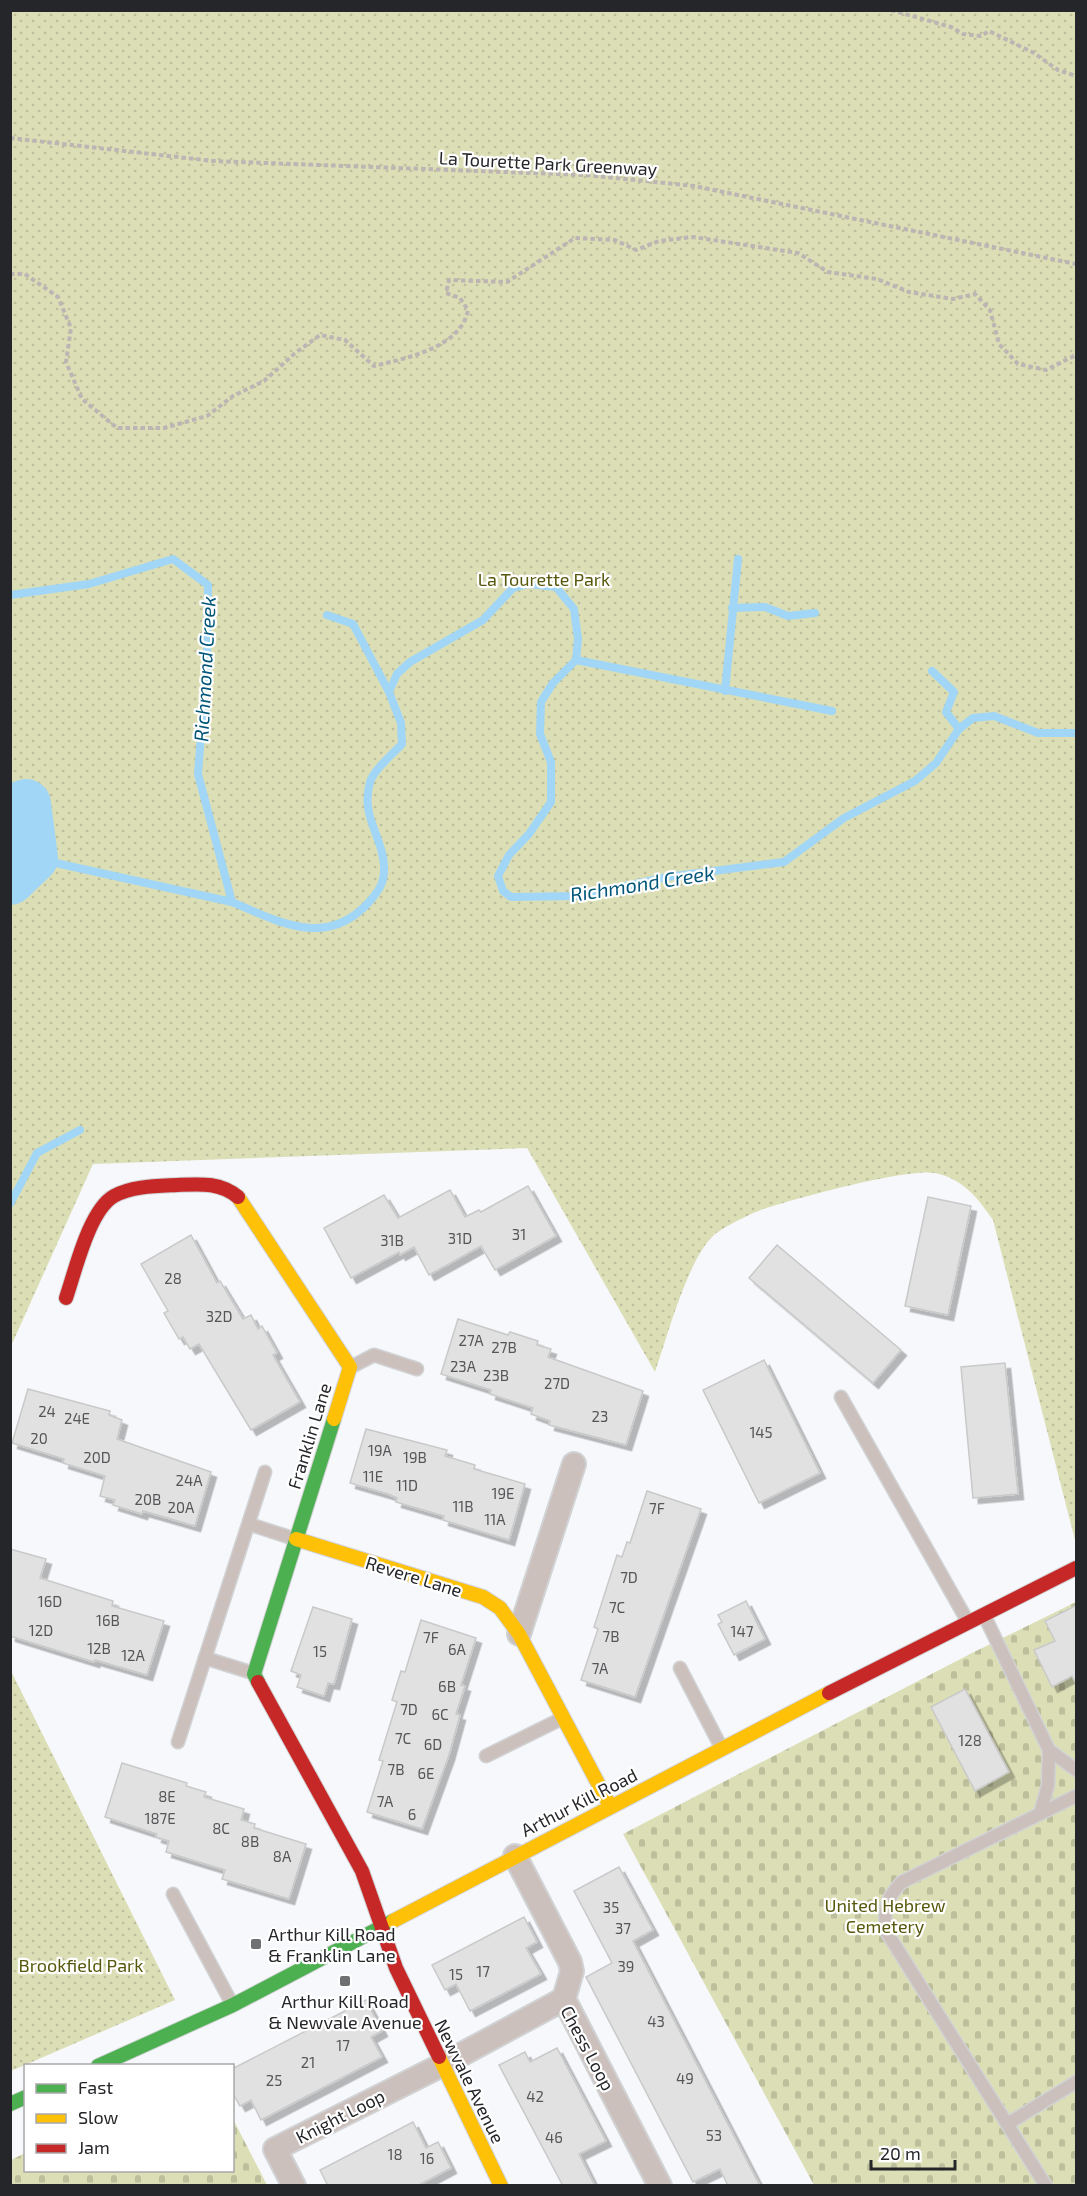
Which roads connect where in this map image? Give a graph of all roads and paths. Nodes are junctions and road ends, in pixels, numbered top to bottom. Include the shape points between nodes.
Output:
1 (891, 10) edge
2 (1077, 76) edge
3 (10, 138) edge
4 (1077, 264) edge
5 (10, 274) edge
6 (1077, 355) edge
7 (66, 1299) dead end
8 (350, 1367) junction
9 (417, 1369) dead end
10 (841, 1396) dead end
11 (574, 1464) dead end
12 (265, 1472) dead end
13 (249, 1524) junction
14 (296, 1539) junction
15 (1077, 1568) edge
16 (984, 1616) junction
17 (969, 1623) junction
18 (519, 1634) junction
19 (205, 1658) junction
20 (680, 1668) dead end
21 (254, 1674) junction
22 (563, 1718) junction
23 (178, 1742) dead end
24 (722, 1748) junction
25 (1049, 1750) junction
26 (486, 1756) dead end
27 (1077, 1770) edge
28 (1077, 1796) edge
29 (610, 1806) junction
30 (1040, 1814) junction
31 (515, 1856) junction
32 (173, 1894) dead end
33 (382, 1926) junction
34 (564, 1999) junction
35 (233, 2005) junction
36 (102, 2064) edge
37 (442, 2065) junction
38 (1077, 2082) edge
39 (24, 2098) edge
40 (10, 2104) edge
41 (1009, 2124) junction
42 (294, 2186) edge
43 (501, 2186) edge
44 (660, 2186) edge
45 (1046, 2186) edge

1 - 2 path via 963,34 981,36 989,31
3 - 4 path, La Tourette Park Greenway via 213,161 585,175 694,186
5 - 6 path via 25,274 58,297 71,328 66,362 82,399 117,428 164,428 207,416 233,396 264,381 320,335 345,340 375,366 416,356 449,338 466,320 468,310 460,298 446,293 449,280 507,282 575,238 615,240 636,250 659,241 693,237 798,253 828,272 877,279 909,292 953,299 975,294 990,310 999,344 1018,364 1046,370
7 - 8 street, Franklin Lane via 97,1217 110,1198 131,1190 218,1185 243,1202
8 - 9 lane via 374,1355
8 - 14 street, Franklin Lane
10 - 17 lane
11 - 18 street
12 - 13 lane
13 - 14 lane
13 - 19 lane
14 - 18 street, Revere Lane via 483,1598 500,1608
14 - 21 street, Franklin Lane
15 - 16 street, Arthur Kill Road
16 - 17 street, Arthur Kill Road
16 - 25 lane
17 - 24 street, Arthur Kill Road
18 - 22 street, Revere Lane
19 - 21 lane
19 - 23 lane
20 - 24 lane
21 - 33 street via 362,1870
22 - 26 lane
22 - 29 street, Revere Lane
24 - 29 street, Arthur Kill Road
25 - 27 lane
25 - 30 lane via 1048,1785
28 - 30 lane
29 - 31 street, Arthur Kill Road
30 - 41 lane via 902,1882 890,1894 884,1910 886,1931
31 - 33 street, Arthur Kill Road
31 - 34 street via 570,1962 572,1971
32 - 35 lane
33 - 35 street, Arthur Kill Road
33 - 37 street, Newvale Avenue via 396,1968
34 - 37 street, Chess Loop
34 - 44 street, Chess Loop
35 - 36 street, Arthur Kill Road
37 - 42 street, Knight Loop via 275,2149
37 - 43 street, Newvale Avenue
38 - 41 lane
39 - 40 street
41 - 45 lane

